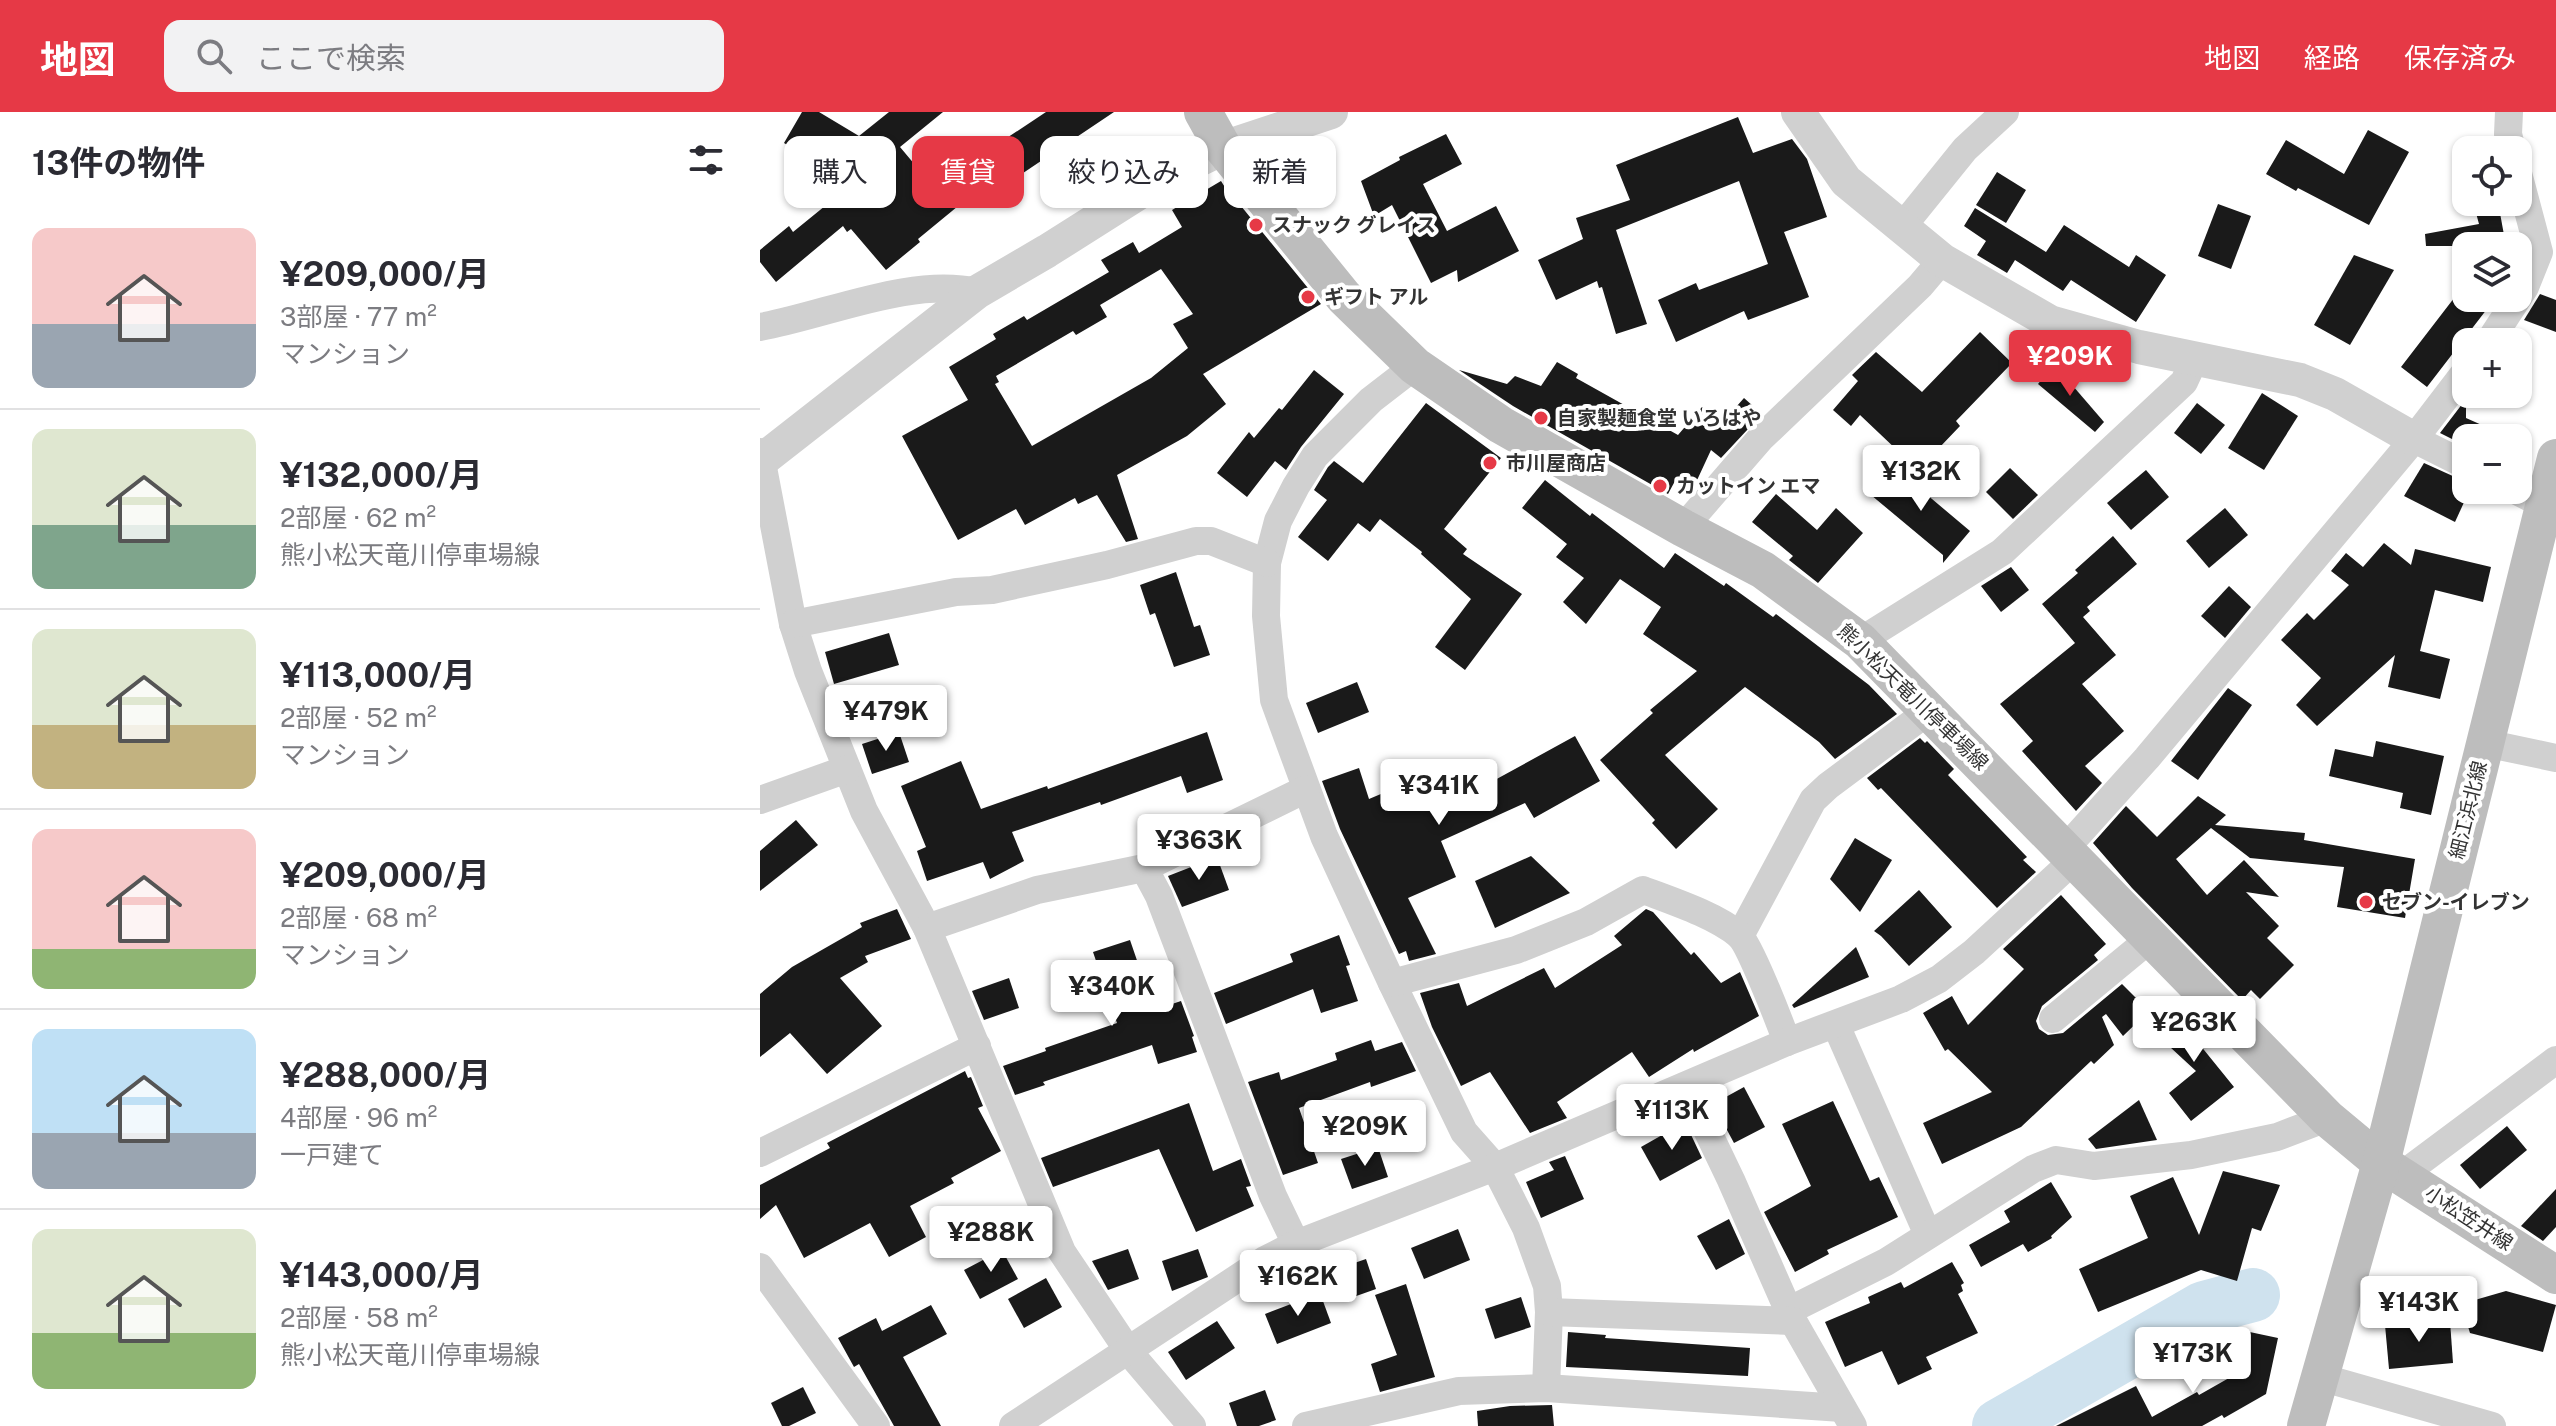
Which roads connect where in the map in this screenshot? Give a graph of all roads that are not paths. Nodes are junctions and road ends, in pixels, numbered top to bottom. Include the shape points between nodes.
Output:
1 (1203, 112) edge
2 (1331, 112) edge
3 (1798, 112) edge
4 (2005, 112) edge
5 (2509, 112) edge
6 (2508, 136) edge
7 (1223, 148) junction
8 (2529, 216) edge
9 (1902, 227) junction
10 (1942, 260) junction
11 (977, 292) junction
12 (760, 327) edge
13 (2498, 328) edge
14 (2195, 358) junction
15 (1415, 366) junction
16 (2452, 389) edge
17 (2414, 439) junction
18 (761, 457) edge
19 (2452, 458) edge
20 (2556, 460) edge
21 (2532, 493) edge
22 (2528, 504) edge
23 (1683, 528) junction
24 (1267, 563) junction
25 (793, 624) junction
26 (1860, 641) junction
27 (1930, 710) junction
28 (2485, 743) junction
29 (2556, 758) edge
30 (847, 769) junction
31 (1306, 789) junction
32 (760, 800) edge
33 (2070, 854) junction
34 (1144, 868) junction
35 (927, 928) junction
36 (1740, 936) junction
37 (2151, 938) junction
38 (1392, 983) junction
39 (2053, 1019) dead end
40 (1836, 1025) junction
41 (1787, 1042) junction
42 (977, 1046) junction
43 (2556, 1060) edge
44 (1686, 1086) junction
45 (2327, 1118) junction
46 (760, 1153) edge
47 (1495, 1167) junction
48 (2391, 1169) junction
49 (1928, 1235) junction
50 (1296, 1244) junction
51 (760, 1267) edge
52 (2556, 1275) edge
53 (1549, 1312) junction
54 (1791, 1316) junction
55 (1129, 1352) junction
56 (2320, 1377) junction
57 (1546, 1388) junction
58 (1848, 1417) edge
59 (876, 1426) edge
60 (1013, 1426) edge
61 (1192, 1426) edge
62 (1306, 1426) edge
63 (2306, 1426) edge
64 (2492, 1426) edge

1 - 7 main road, 熊小松天竜川停車場線
2 - 7 street
3 - 9 street via 1846,181
4 - 9 street via 1965,149
5 - 6 street
7 - 11 street via 1164,177
7 - 15 main road, 熊小松天竜川停車場線 via 1344,297
8 - 13 street via 2539,252 2525,287
9 - 10 street
10 - 14 street via 2050,322
10 - 23 street via 1760,439
11 - 12 street via 957,287 919,291
11 - 18 street
14 - 17 street via 2300,380
14 - 26 street via 2184,382 2002,552
15 - 23 main road, 熊小松天竜川停車場線 via 1501,425
15 - 24 street via 1371,400 1315,456 1278,521
16 - 17 street
17 - 19 street
17 - 33 street
18 - 25 street
20 - 21 main road, 細江浜北線
22 - 28 main road, 細江浜北線
23 - 26 main road, 熊小松天竜川停車場線 via 1763,570
24 - 25 street via 1211,541 1196,541 992,590 956,592
24 - 31 street via 1274,700
25 - 30 street
26 - 27 main road, 熊小松天竜川停車場線
27 - 33 main road, 熊小松天竜川停車場線
27 - 36 street via 1813,800
28 - 29 street
28 - 48 main road, 細江浜北線
30 - 32 street
30 - 35 street
31 - 34 street
31 - 38 street
33 - 37 main road, 熊小松天竜川停車場線
33 - 40 street via 1974,952 1939,979
34 - 35 street via 1037,890
34 - 50 street
35 - 42 street
36 - 38 street via 1643,890 1586,922 1516,950
36 - 41 street
37 - 39 street
37 - 45 main road, 熊小松天竜川停車場線
38 - 47 street via 1464,1132
40 - 41 street
40 - 49 street
41 - 44 street
42 - 46 street
42 - 55 street via 1062,1252
43 - 48 street
44 - 47 street
44 - 54 street
45 - 48 main road, 熊小松天竜川停車場線
45 - 49 street via 2277,1137 2191,1155 2094,1166 2056,1160
47 - 50 street
47 - 53 street via 1526,1228 1547,1286
48 - 52 main road, 小松笠井線
48 - 56 main road
49 - 54 street
50 - 55 street
51 - 59 street
53 - 54 street
53 - 57 street
54 - 58 street
55 - 60 street
55 - 61 street
56 - 63 main road
56 - 64 street
57 - 58 street
57 - 62 street via 1459,1391

